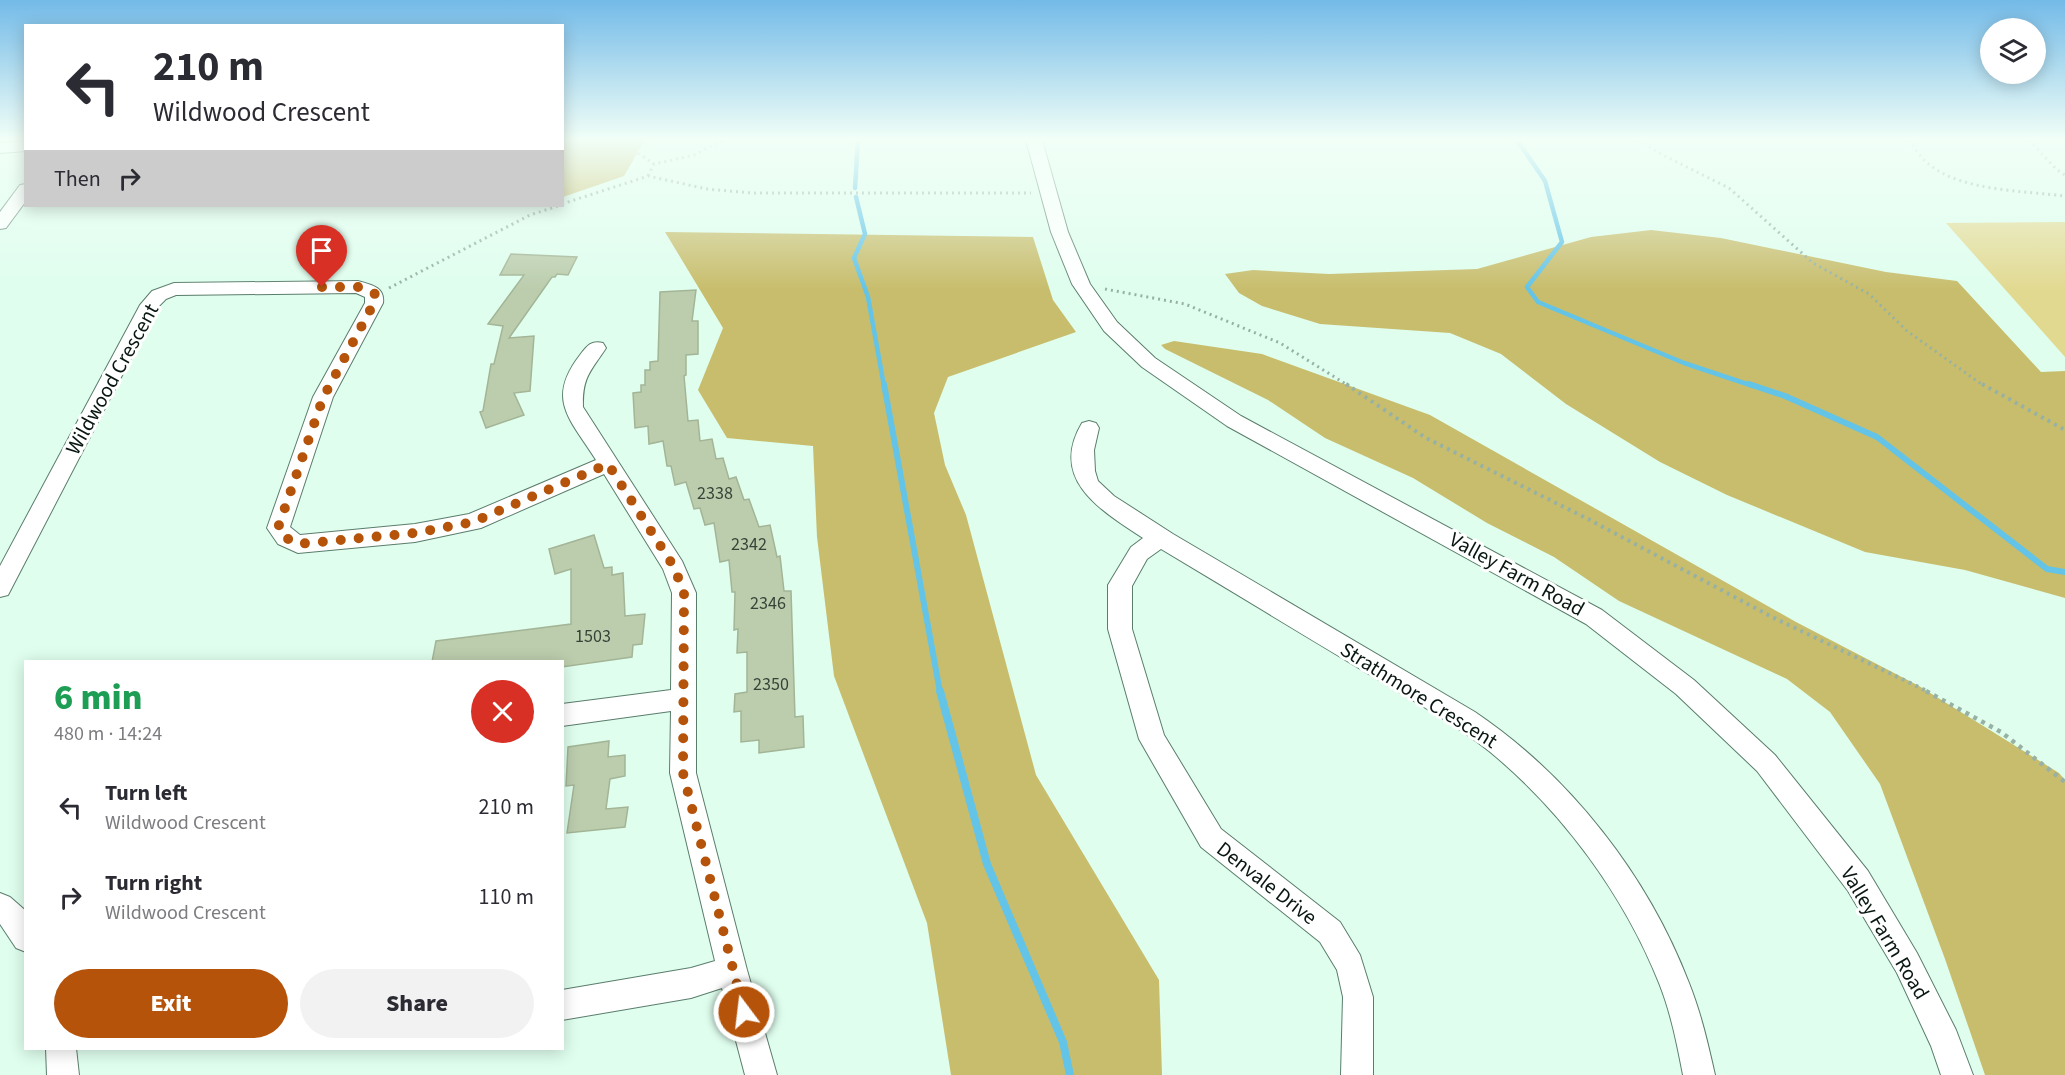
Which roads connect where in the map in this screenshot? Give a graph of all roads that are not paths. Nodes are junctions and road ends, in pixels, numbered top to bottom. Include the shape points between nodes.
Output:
1 (1048, 190) edge
2 (24, 192) edge
3 (0, 224) edge
4 (596, 348) dead end
5 (1089, 428) dead end
6 (608, 464) junction
7 (1160, 537) junction
8 (0, 588) edge
9 (682, 699) junction
10 (564, 715) edge
11 (732, 970) junction
12 (564, 1005) edge
13 (61, 1050) edge
14 (63, 1075) edge
15 (761, 1075) edge
16 (1357, 1075) edge
17 (1698, 1075) edge
18 (1957, 1075) edge

1 - 18 street, Valley Farm Road via 1082,285 1128,345 1184,389 1234,421 1594,617 1685,687 1766,763 1858,881 1907,963
2 - 3 street
4 - 6 street via 582,364 572,387 573,407
5 - 7 street, Strathmore Crescent via 1082,465 1091,488
6 - 8 street, Wildwood Crescent via 473,522 415,533 298,544 278,528 323,398 374,303 375,294 358,287 174,290 159,295 149,305
6 - 9 street via 674,567 684,593
7 - 16 street, Denvale Drive via 1139,553 1120,585 1120,629 1152,739 1211,838 1330,932 1350,965 1358,997
7 - 17 street, Strathmore Crescent via 1451,711 1510,753 1556,798 1592,839 1652,932 1677,991 1695,1049
9 - 10 street
9 - 11 street via 683,773
11 - 12 street via 691,983
11 - 15 street
13 - 14 street

